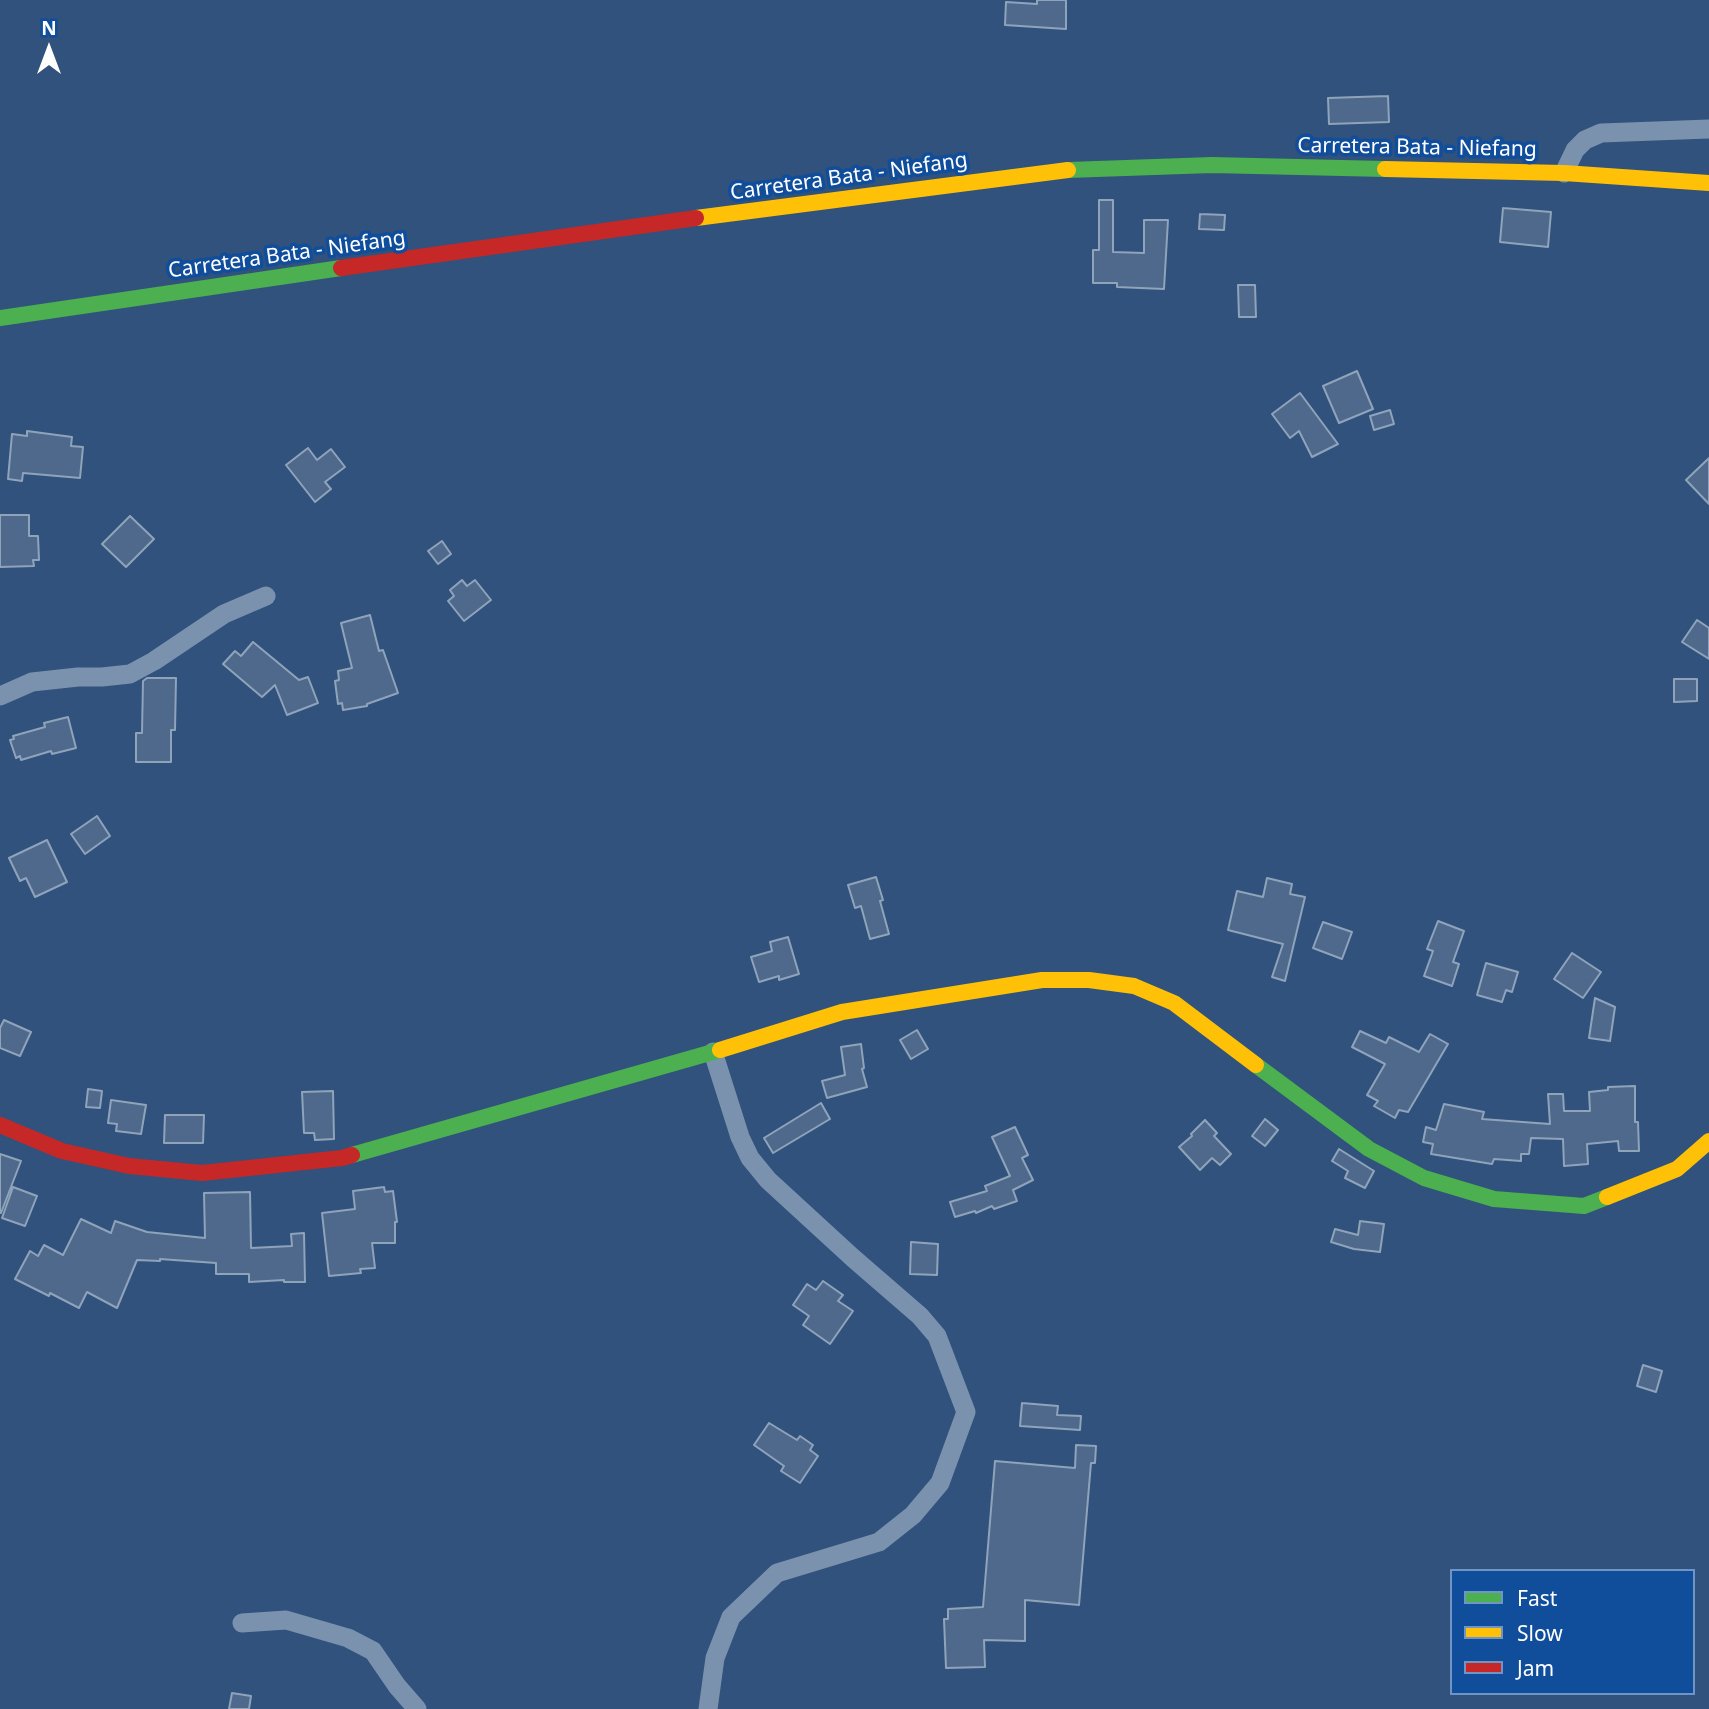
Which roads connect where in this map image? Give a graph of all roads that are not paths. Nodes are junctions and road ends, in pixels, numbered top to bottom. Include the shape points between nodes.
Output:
1 (1709, 129) edge
2 (1564, 173) junction
3 (1709, 183) edge
4 (0, 318) edge
5 (267, 596) dead end
6 (0, 696) edge
7 (713, 1052) junction
8 (0, 1125) edge
9 (1709, 1140) edge
10 (242, 1623) dead end
11 (417, 1709) edge
12 (708, 1709) edge

1 - 2 street via 1601,133 1575,150
2 - 3 street, Carretera Bata - Niefang
2 - 4 street, Carretera Bata - Niefang via 1212,165 1056,170
5 - 6 street via 224,614 130,674 32,682
7 - 8 street via 342,1158 202,1173 129,1166 61,1151
7 - 9 street via 842,1012 1042,979 1088,980 1134,986 1174,1003 1369,1149 1424,1178 1494,1199 1584,1206 1677,1169
7 - 12 street via 750,1158 768,1180 920,1316 937,1336 967,1412 940,1483 913,1515 879,1542 777,1573 731,1617 715,1658
10 - 11 street via 286,1620 348,1638 373,1651

